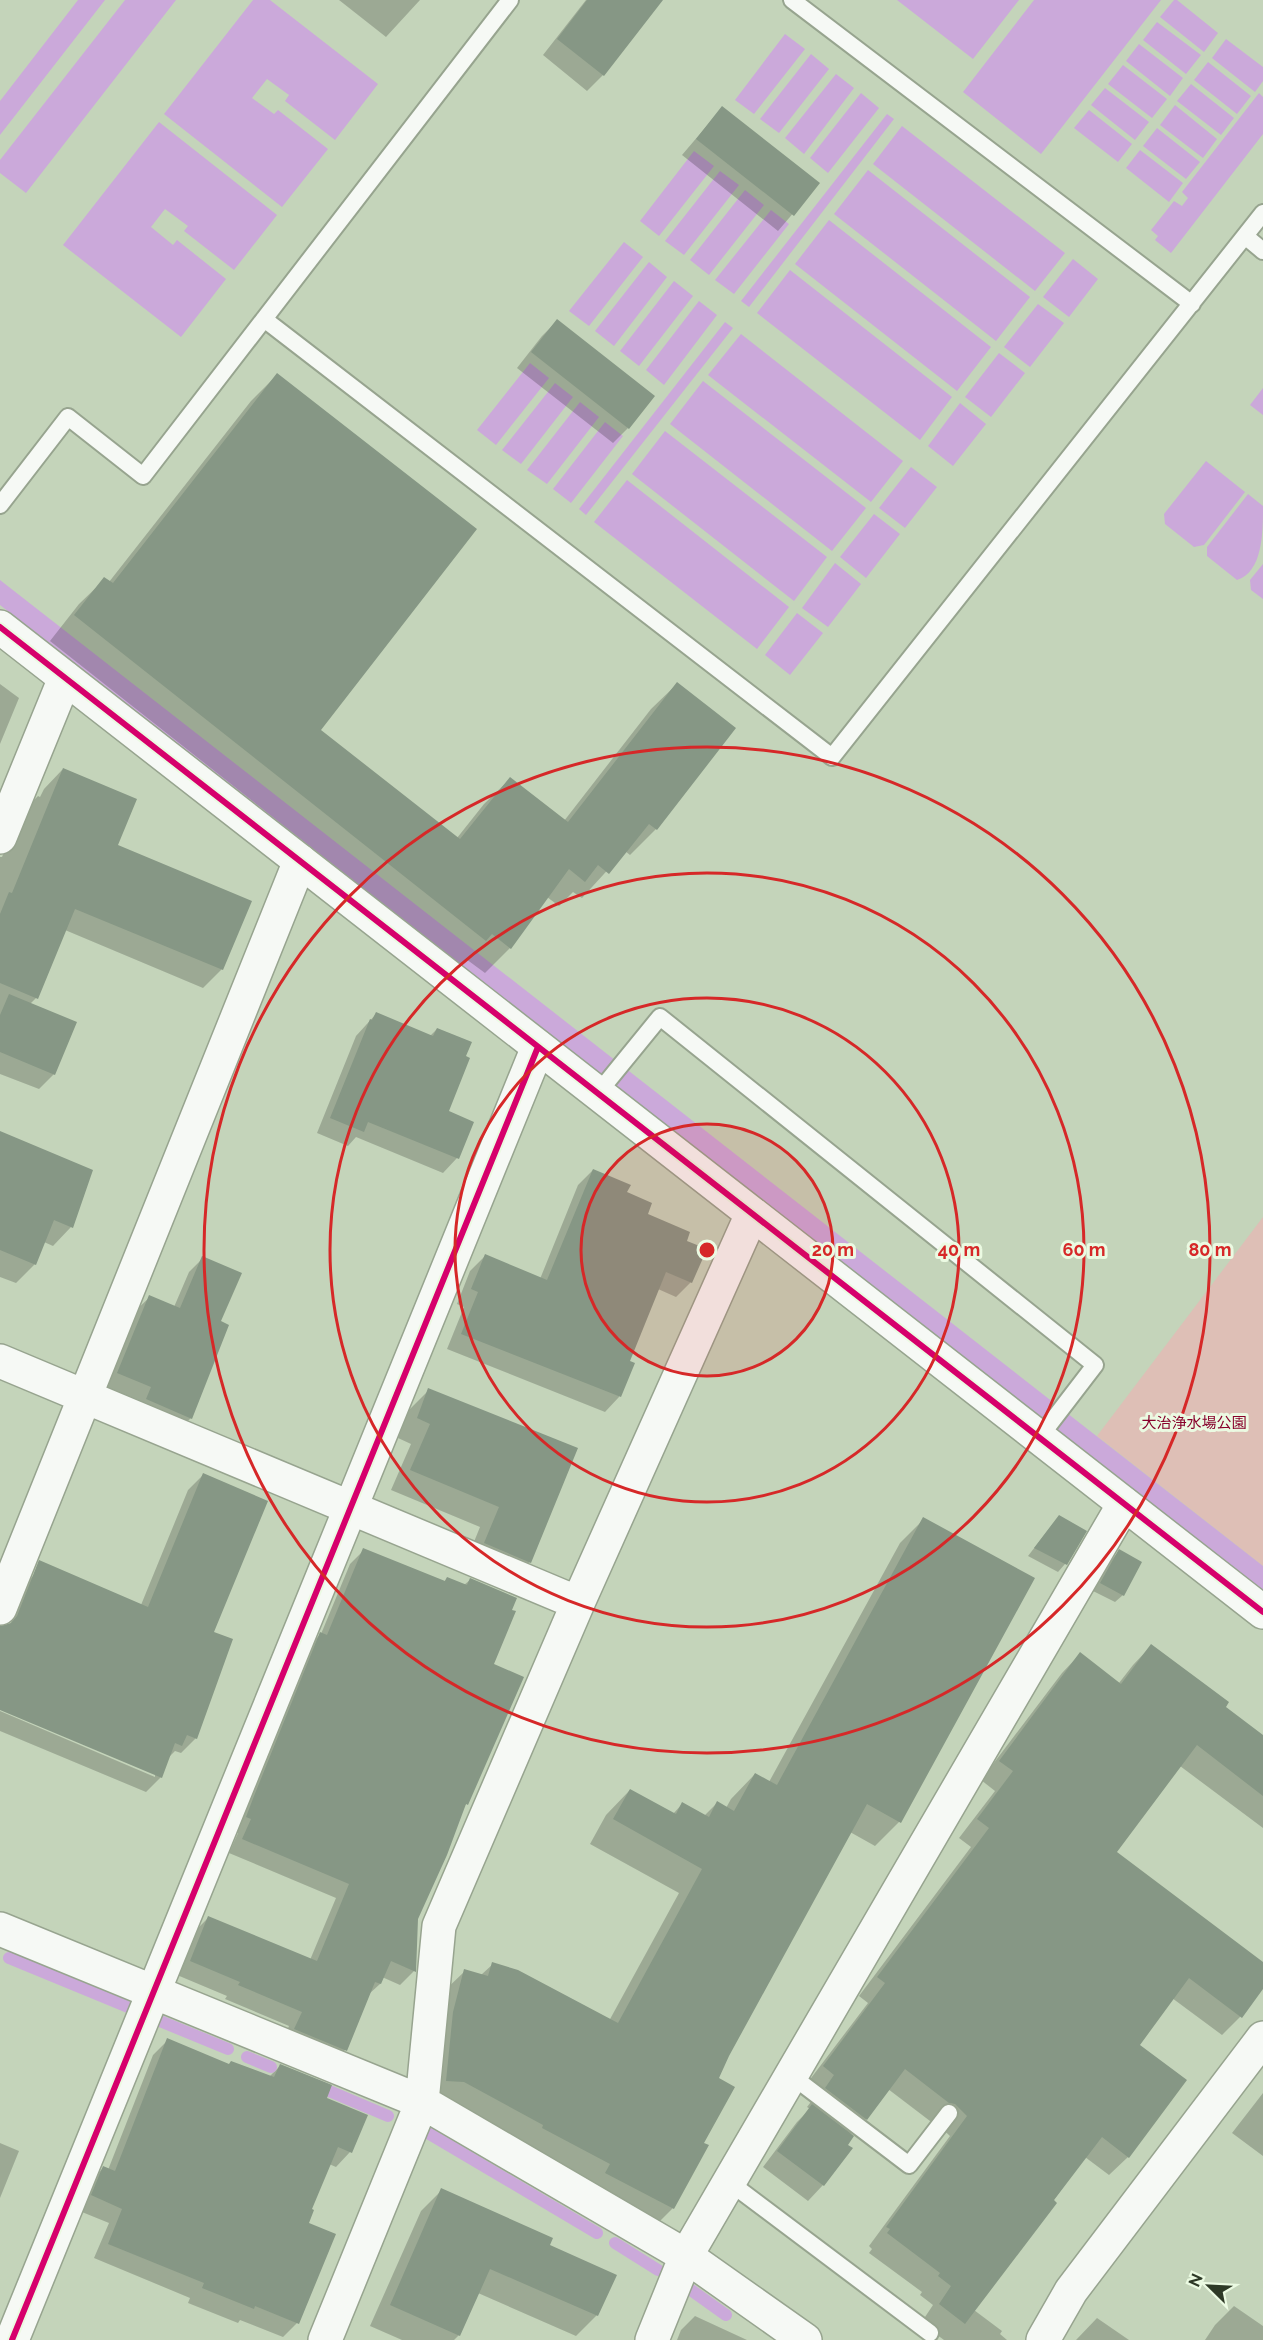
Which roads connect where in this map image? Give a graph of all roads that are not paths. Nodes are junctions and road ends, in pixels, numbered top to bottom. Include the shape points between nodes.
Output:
1 (510, 0) edge
2 (792, 0) edge
3 (1263, 213) edge
4 (1245, 236) junction
5 (1263, 251) edge
6 (1191, 304) junction
7 (264, 319) junction
8 (0, 505) edge
9 (0, 627) edge
10 (65, 678) junction
11 (0, 837) edge
12 (300, 861) junction
13 (538, 1047) junction
14 (602, 1088) junction
15 (752, 1214) junction
16 (0, 1361) edge
17 (87, 1396) junction
18 (1043, 1432) junction
19 (1124, 1504) junction
20 (351, 1507) junction
21 (578, 1602) junction
22 (0, 1608) edge
23 (1263, 1612) edge
24 (0, 1929) edge
25 (154, 1992) junction
26 (1263, 2038) edge
27 (792, 2076) junction
28 (422, 2102) junction
29 (948, 2113) dead end
30 (729, 2182) junction
31 (686, 2256) junction
32 (930, 2333) dead end
33 (12, 2340) edge
34 (325, 2340) edge
35 (652, 2340) edge
36 (805, 2340) edge
37 (1043, 2340) edge

1 - 7 lane
2 - 6 lane
3 - 4 lane
4 - 5 lane
4 - 6 lane
6 - 7 lane via 832,757
7 - 8 lane via 142,476 68,417
9 - 10 street
10 - 11 street
10 - 12 street
12 - 13 street
12 - 17 street
13 - 14 street
13 - 20 street
14 - 15 street
14 - 18 lane via 660,1017 1095,1365
15 - 18 street
15 - 21 street
16 - 17 street
17 - 20 street
17 - 22 street
18 - 19 street
19 - 23 street
19 - 27 street
20 - 21 street
20 - 25 street
21 - 28 street via 440,1926
24 - 25 street
25 - 28 street
25 - 33 street
26 - 37 street via 1071,2291
27 - 29 lane via 909,2165
27 - 30 street
28 - 31 street
28 - 34 street
30 - 31 street
30 - 32 lane
31 - 35 street
31 - 36 street

